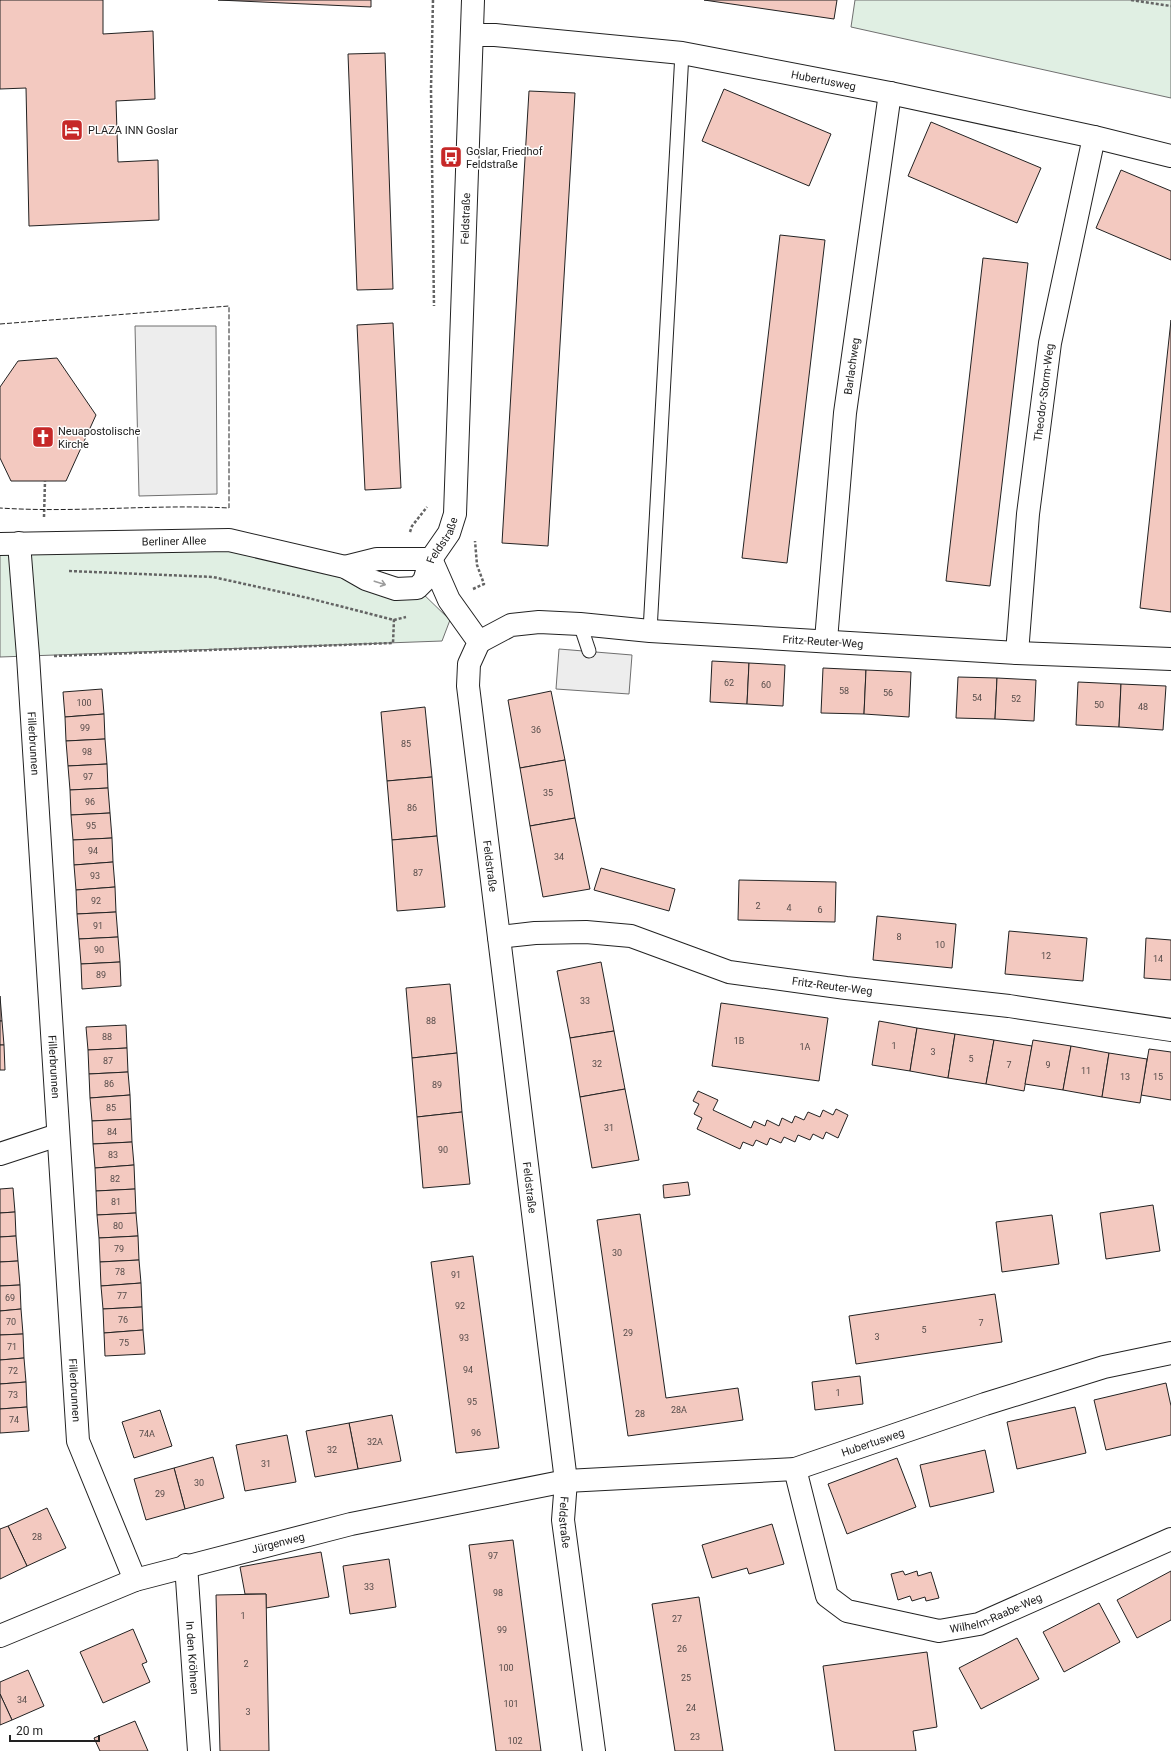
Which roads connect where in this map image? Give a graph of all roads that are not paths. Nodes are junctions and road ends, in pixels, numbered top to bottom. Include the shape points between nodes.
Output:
1 (472, 0) edge
2 (472, 35) junction
3 (682, 53) junction
4 (890, 93) junction
5 (1094, 137) junction
6 (1171, 156) edge
7 (9, 544) edge
8 (431, 559) junction
9 (345, 567) junction
10 (580, 624) junction
11 (650, 631) junction
12 (826, 640) junction
13 (479, 642) junction
14 (589, 651) dead end
15 (1017, 652) junction
16 (1171, 660) edge
17 (499, 937) junction
18 (1171, 1030) edge
19 (58, 1135) junction
20 (0, 1154) edge
21 (1171, 1353) edge
22 (795, 1469) junction
23 (566, 1480) junction
24 (1171, 1539) edge
25 (186, 1565) junction
26 (135, 1580) junction
27 (0, 1636) edge
28 (199, 1751) edge
29 (594, 1751) edge

1 - 2 street, Feldstraße
2 - 3 street, Hubertusweg
2 - 8 street, Feldstraße via 454,514 449,534
3 - 4 street, Hubertusweg
3 - 11 lane
4 - 5 street, Hubertusweg
4 - 12 street, Barlachweg via 845,413
5 - 6 street, Hubertusweg
5 - 15 street, Theodor-Storm-Weg via 1050,344 1028,514
7 - 9 street, Berliner Allee via 229,540
7 - 19 street, Fillerbrunnen via 28,656
8 - 9 street, Berliner Allee via 377,559
9 -> 8 street, Berliner Allee via 366,579 396,588 417,588 424,581
8 - 13 street, Feldstraße via 449,600
10 - 11 street, Fritz-Reuter-Weg
10 - 13 street, Fritz-Reuter-Weg via 539,622 511,625
10 - 14 lane
11 - 12 street, Fritz-Reuter-Weg
12 - 15 street, Fritz-Reuter-Weg
13 - 17 street, Feldstraße via 469,664 468,686
15 - 16 street, Fritz-Reuter-Weg
17 - 18 street, Fritz-Reuter-Weg via 586,932 631,936 729,972 1010,1006
17 - 23 street, Feldstraße
19 - 20 street
19 - 26 street, Fillerbrunnen via 78,1441
21 - 22 street, Hubertusweg via 1104,1367 985,1404
22 - 23 street, Hubertusweg
22 - 24 street, Wilhelm-Raabe-Weg via 827,1596 847,1611 939,1631 979,1624
23 - 25 street, Jürgenweg via 350,1524
23 - 29 street, Feldstraße via 563,1520
25 - 26 street, Jürgenweg
25 - 28 street, In den Kröhnen
26 - 27 street, Jürgenweg

